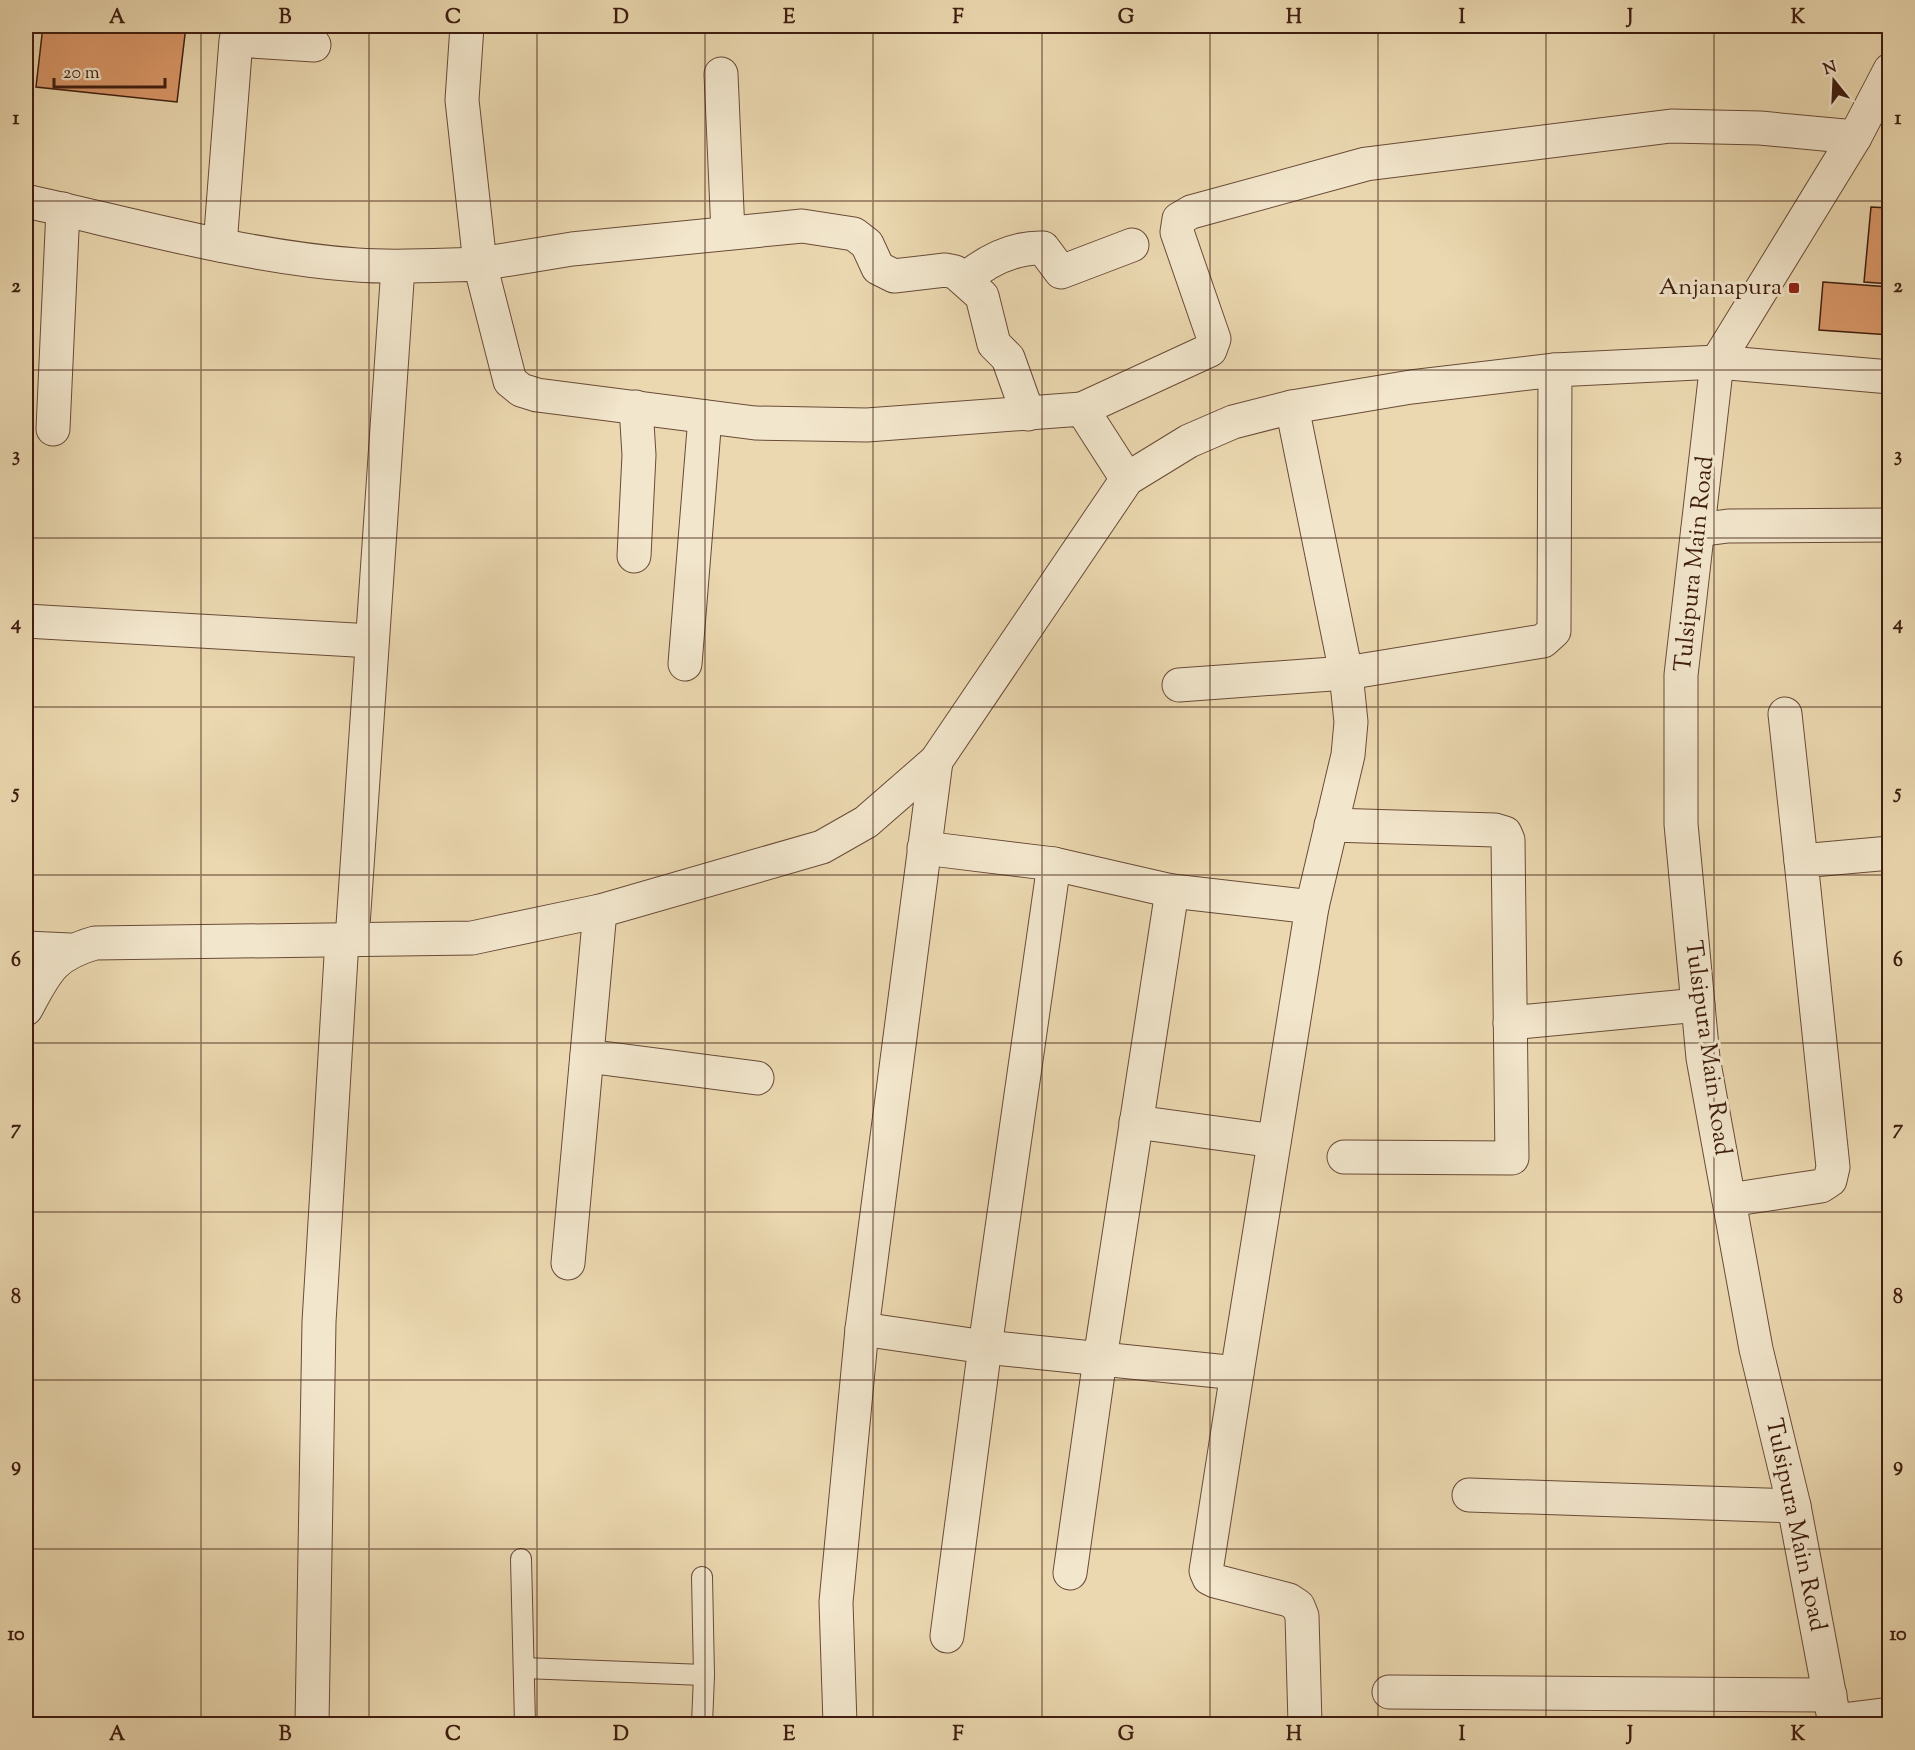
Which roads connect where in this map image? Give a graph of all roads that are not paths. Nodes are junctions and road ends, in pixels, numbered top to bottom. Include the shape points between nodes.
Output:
1 (467, 26) edge
2 (314, 45) dead end
3 (1890, 70) edge
4 (721, 74) dead end
5 (1855, 137) junction
6 (26, 201) edge
7 (63, 209) junction
8 (728, 233) junction
9 (220, 245) junction
10 (1132, 245) dead end
11 (480, 264) junction
12 (399, 267) junction
13 (965, 279) junction
14 (1718, 362) junction
15 (1555, 370) junction
16 (1890, 376) edge
17 (636, 407) junction
18 (1292, 407) junction
19 (1082, 409) junction
20 (1028, 414) junction
21 (705, 417) junction
22 (53, 429) dead end
23 (1127, 479) junction
24 (1890, 525) edge
25 (1698, 530) junction
26 (634, 556) dead end
27 (26, 621) edge
28 (372, 641) junction
29 (686, 664) dead end
30 (1346, 674) junction
31 (1179, 685) dead end
32 (1785, 714) dead end
33 (936, 761) junction
34 (1331, 825) junction
35 (924, 848) junction
36 (1890, 853) edge
37 (1801, 861) junction
38 (1054, 864) junction
39 (1172, 891) junction
40 (1312, 906) junction
41 (600, 911) junction
42 (347, 940) junction
43 (26, 948) edge
44 (70, 950) junction
45 (1698, 1005) junction
46 (26, 1009) edge
47 (1510, 1023) junction
48 (587, 1056) junction
49 (757, 1078) dead end
50 (1136, 1122) junction
51 (1274, 1141) junction
52 (1344, 1157) dead end
53 (1729, 1200) junction
54 (568, 1263) dead end
55 (862, 1329) junction
56 (985, 1347) junction
57 (1100, 1359) junction
58 (1237, 1373) junction
59 (1469, 1495) dead end
60 (1794, 1506) junction
61 (521, 1559) dead end
62 (1070, 1573) dead end
63 (702, 1577) dead end
64 (947, 1636) dead end
65 (524, 1668) junction
66 (704, 1675) junction
67 (1389, 1692) dead end
68 (1833, 1714) edge
69 (1890, 1714) edge
70 (312, 1725) edge
71 (525, 1725) edge
72 (702, 1725) edge
73 (840, 1725) edge
74 (1305, 1725) edge

1 - 11 street via 462,100
2 - 9 street via 236,40
3 - 5 street
4 - 8 street
5 - 14 street
5 - 19 street via 1760,128 1671,126 1366,164 1191,212 1179,219 1177,232 1214,345
6 - 7 street
7 - 9 street
7 - 22 street
8 - 11 street via 572,249
8 - 13 street via 802,226 854,234 867,244 878,268 894,276 945,270
9 - 12 street via 355,265
10 - 13 street via 1061,273 1043,248 1024,247 984,263
11 - 12 street
11 - 17 street via 510,381 537,395
12 - 28 street
13 - 20 street via 982,296 994,344 1008,358
14 - 15 street
14 - 16 street
14 - 25 street, Tulsipura Main Road
15 - 18 street via 1411,387
15 - 30 street via 1552,636 1543,641
17 - 21 street
17 - 26 street via 639,455
18 - 23 street via 1233,422 1189,441
18 - 30 street
19 - 20 street
19 - 23 street
20 - 21 street via 867,425 755,423
21 - 29 street
23 - 33 street
24 - 25 street via 1728,526
25 - 45 street, Tulsipura Main Road via 1681,686 1681,824
27 - 28 street
28 - 42 street
30 - 31 street
30 - 34 street via 1351,722 1348,755
32 - 37 street
33 - 35 street
33 - 41 street via 866,822 822,847
34 - 40 street
34 - 47 street via 1505,833
35 - 38 street
35 - 55 street
36 - 37 street
37 - 53 street via 1833,1167 1830,1180 1821,1186
38 - 39 street
38 - 56 street
39 - 40 street
39 - 50 street
40 - 51 street
41 - 42 street via 472,938
41 - 48 street
42 - 44 street via 95,943
42 - 70 street via 319,1322
43 - 44 street
44 - 46 street via 48,969
45 - 47 street
45 - 53 street, Tulsipura Main Road via 1703,1058
47 - 52 street via 1512,1158
48 - 49 street
48 - 54 street
50 - 51 street
50 - 57 street
51 - 58 street
53 - 60 street, Tulsipura Main Road via 1756,1349
55 - 56 street
55 - 73 street via 836,1602
56 - 57 street
56 - 64 street
57 - 58 street
57 - 62 street
58 - 74 street via 1206,1571 1215,1581 1289,1600 1298,1606 1302,1616
59 - 60 street
60 - 68 street, Tulsipura Main Road
61 - 65 lane
63 - 66 lane
65 - 66 lane
65 - 71 lane
66 - 72 lane
67 - 68 street
68 - 69 street

